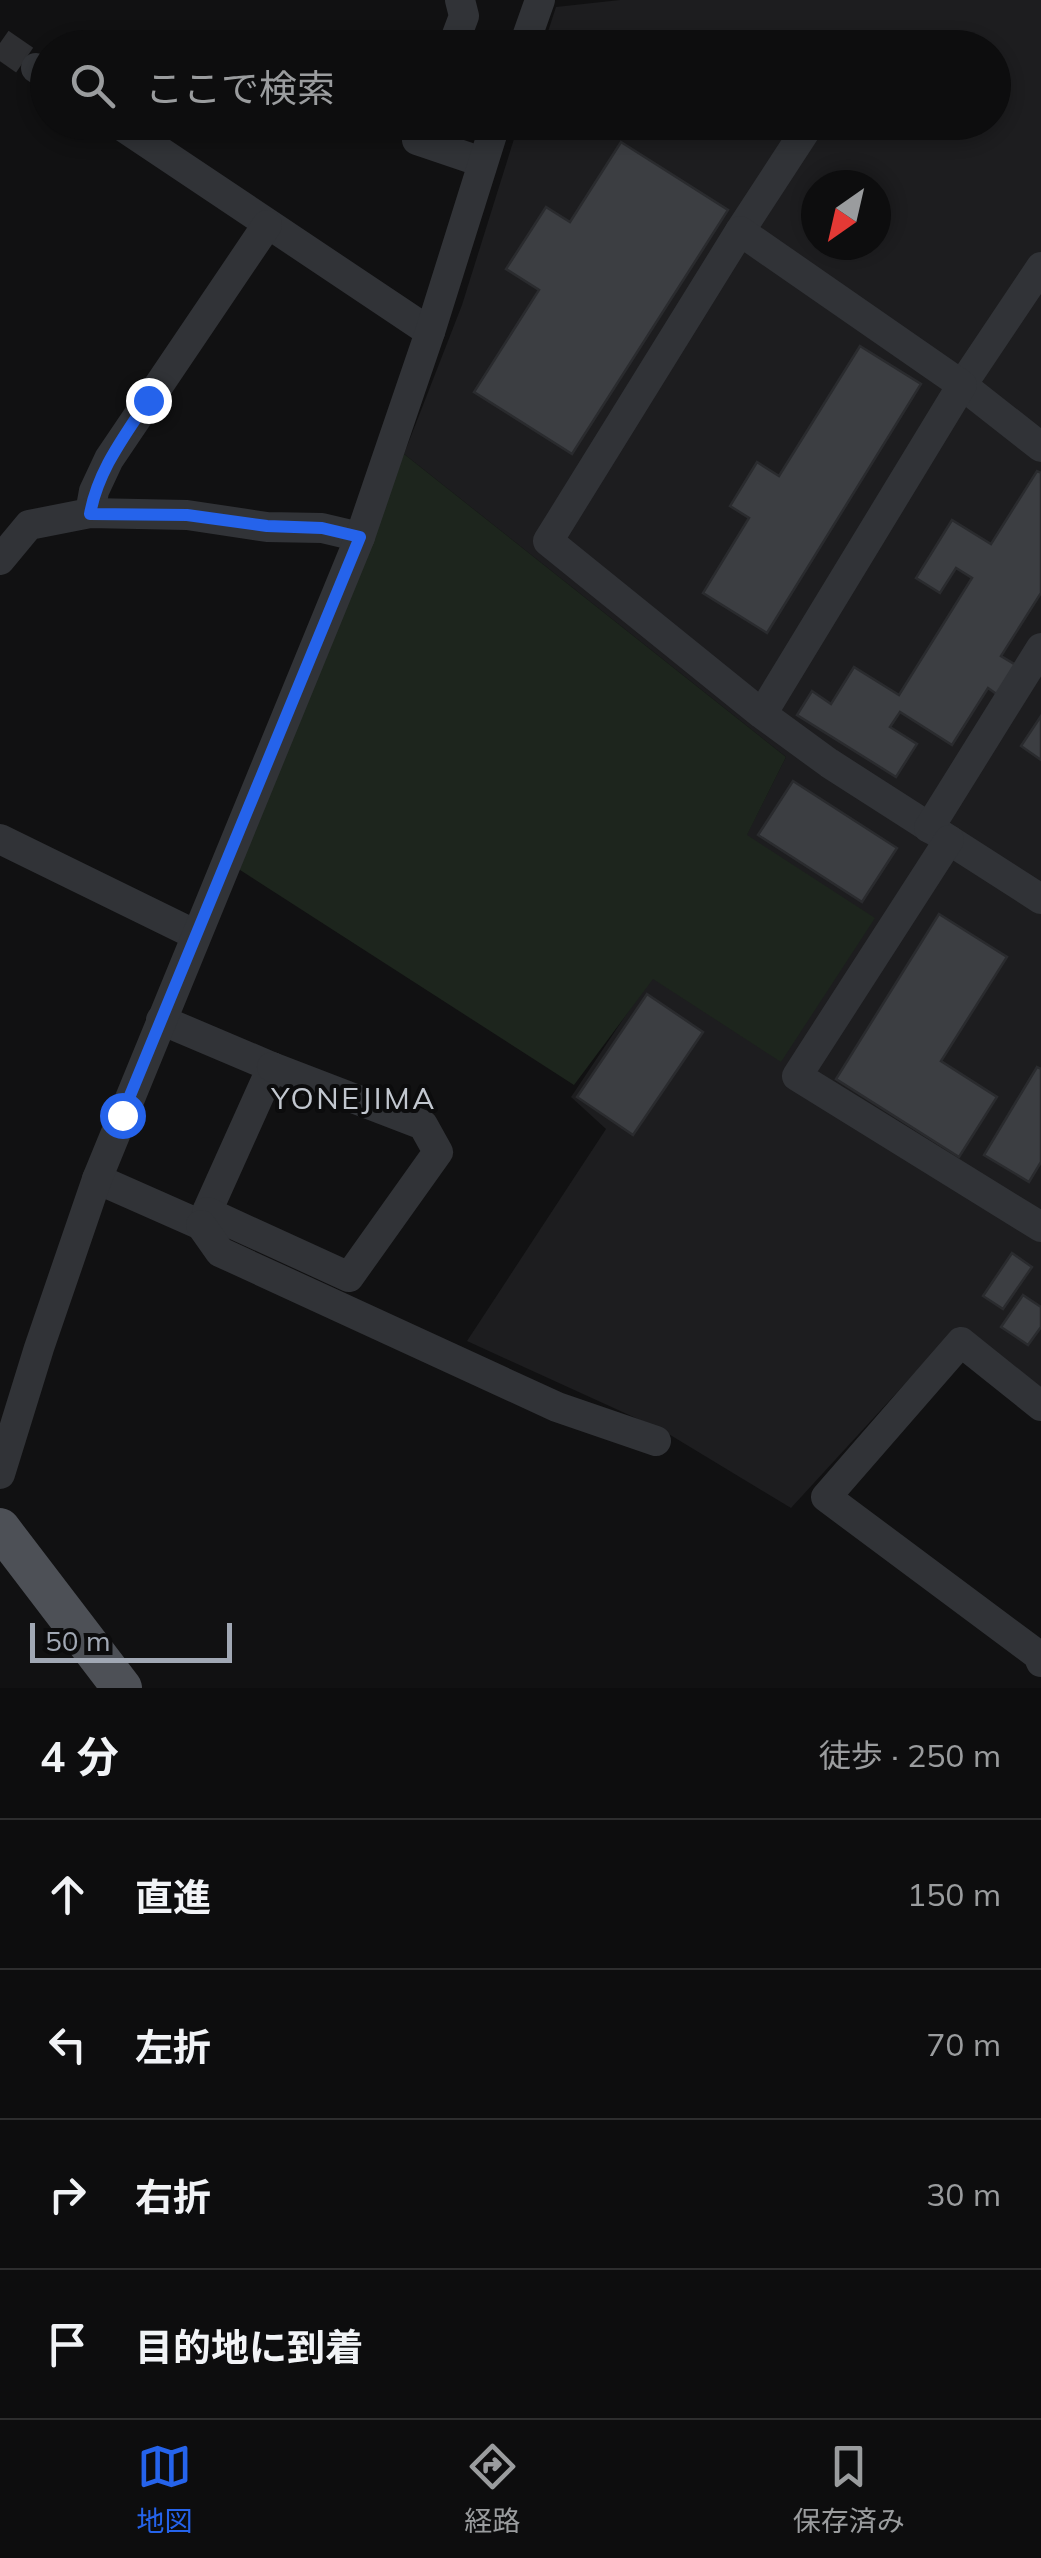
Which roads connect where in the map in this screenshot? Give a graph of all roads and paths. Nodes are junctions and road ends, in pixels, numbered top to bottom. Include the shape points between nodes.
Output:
1 (460, 0) edge
2 (540, 0) edge
3 (459, 30) edge
4 (529, 30) edge
5 (142, 140) edge
6 (417, 140) edge
7 (490, 140) edge
8 (799, 140) edge
9 (482, 162) junction
10 (267, 225) junction
11 (740, 231) junction
12 (1041, 268) edge
13 (430, 332) junction
14 (962, 385) junction
15 (1041, 447) edge
16 (90, 514) junction
17 (360, 537) junction
18 (0, 560) edge
19 (1041, 648) edge
20 (762, 714) junction
21 (939, 834) junction
22 (0, 839) edge
23 (1041, 899) edge
24 (196, 936) junction
25 (161, 1020) junction
26 (272, 1067) junction
27 (97, 1178) junction
28 (204, 1219) junction
29 (1041, 1226) edge
30 (1041, 1406) edge
31 (656, 1441) dead end
32 (0, 1474) edge
33 (0, 1528) edge
34 (1041, 1662) edge
35 (122, 1688) edge

1 - 3 street
2 - 4 street
5 - 10 street
6 - 9 street
7 - 9 street
8 - 11 street
9 - 13 street
10 - 13 street
10 - 16 street via 109,459
11 - 14 street
11 - 20 street via 548,541
12 - 14 street
13 - 17 street
14 - 15 street
14 - 20 street
16 - 17 street via 187,515
16 - 18 street via 29,525
17 - 24 street
19 - 21 street
20 - 21 street
21 - 23 street
21 - 29 street via 797,1076
22 - 24 street
24 - 25 street
25 - 26 street
25 - 27 street
26 - 28 street
26 - 28 street via 424,1125 438,1152 349,1277
27 - 28 street
27 - 32 street
28 - 31 street via 220,1252 557,1407
30 - 34 street via 960,1342 826,1498
33 - 35 main road

